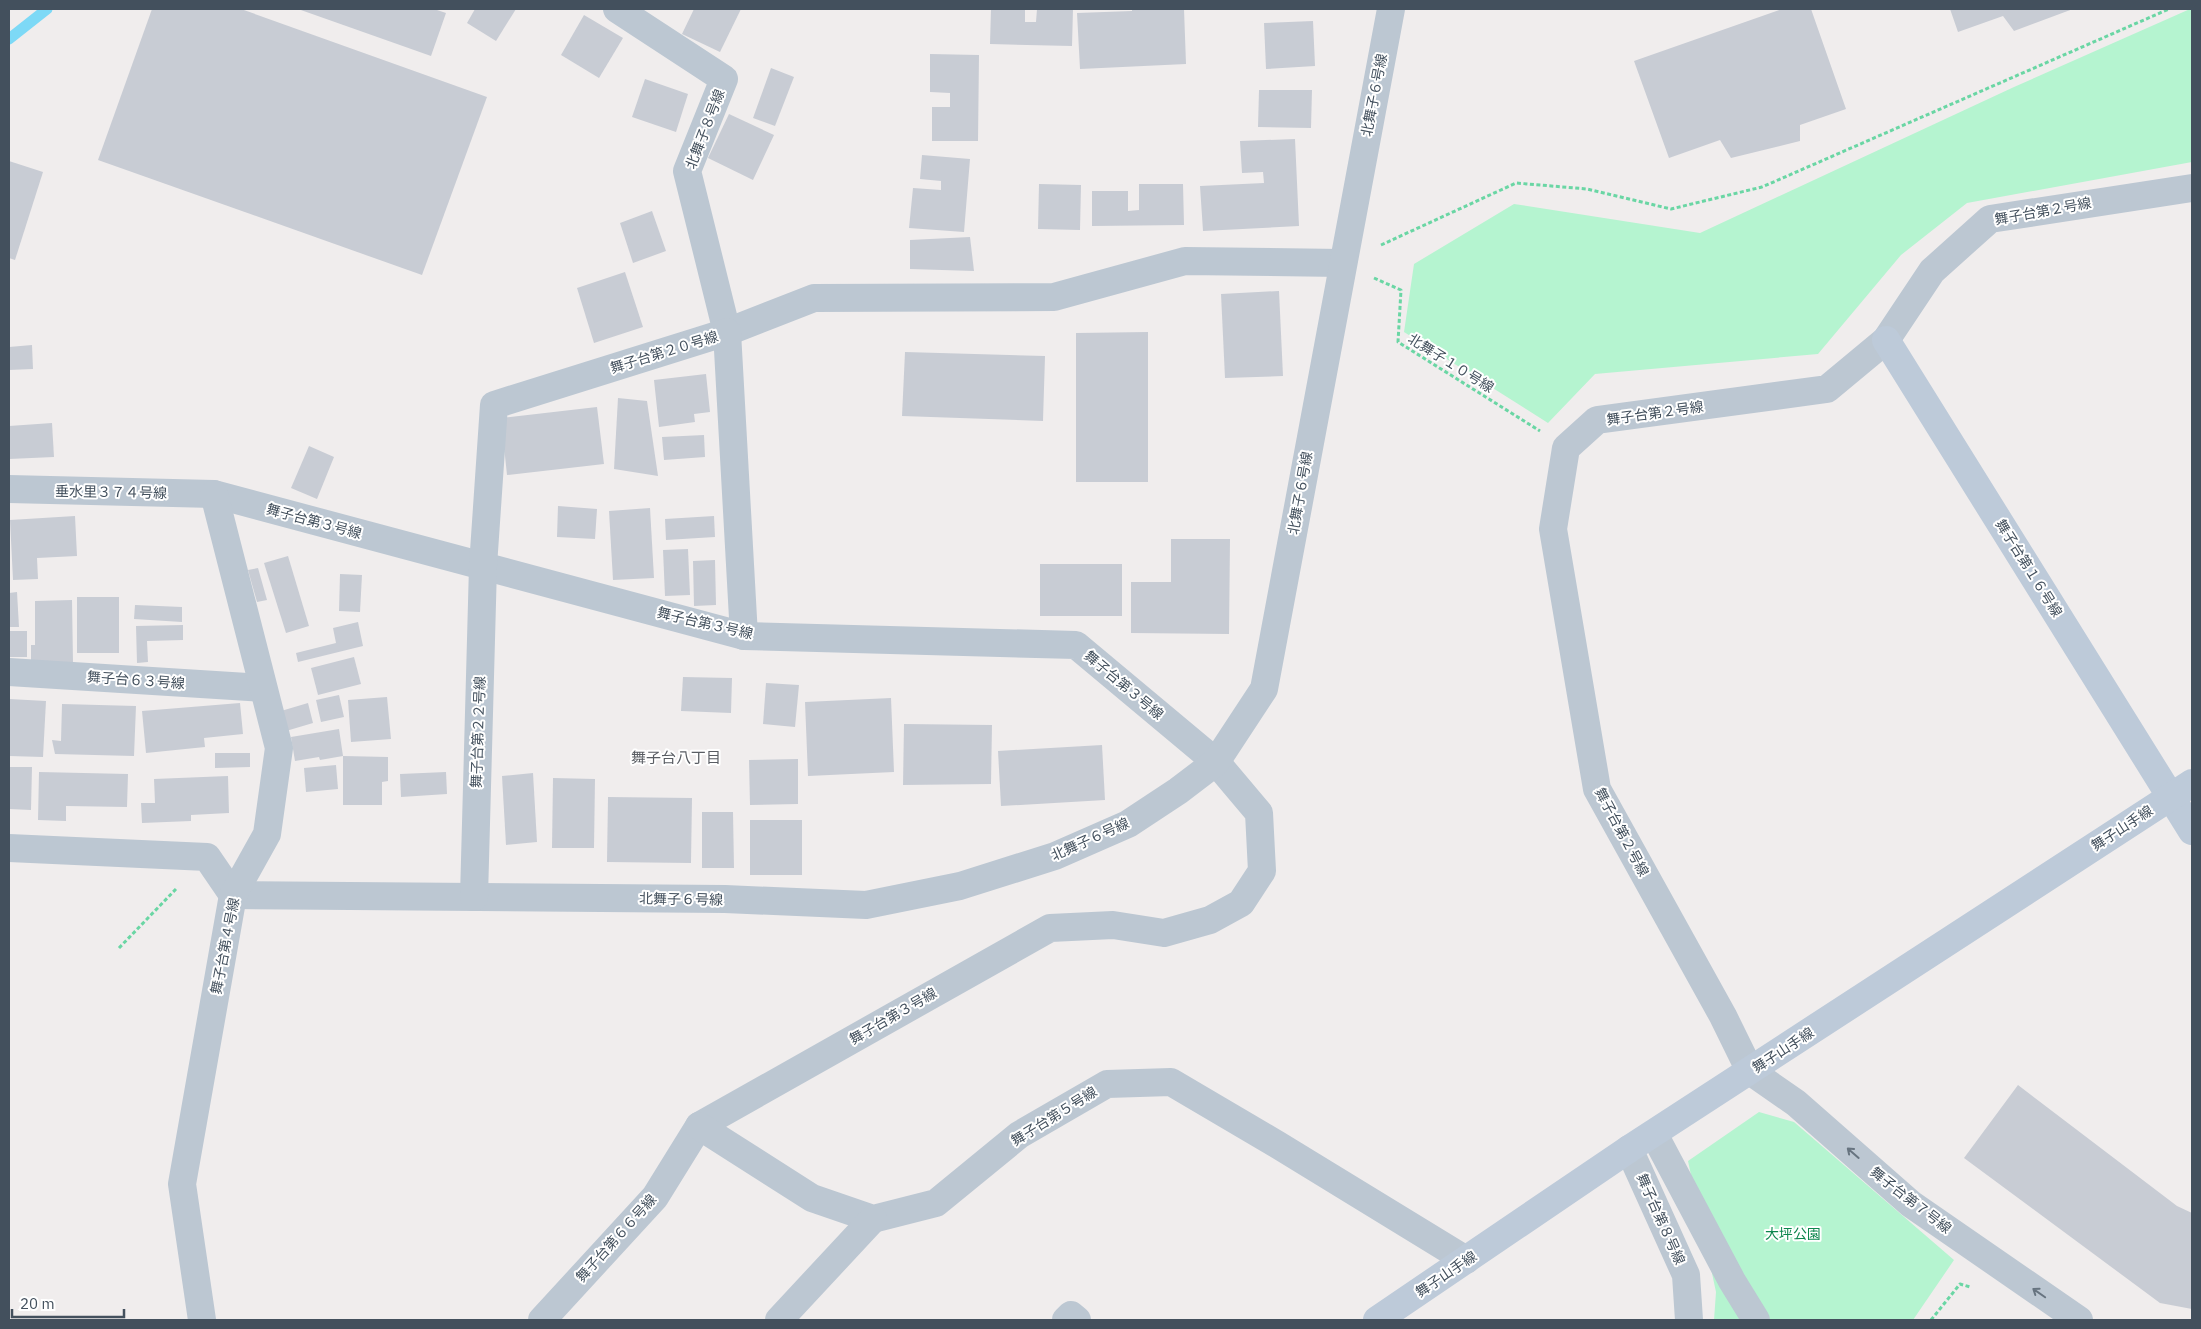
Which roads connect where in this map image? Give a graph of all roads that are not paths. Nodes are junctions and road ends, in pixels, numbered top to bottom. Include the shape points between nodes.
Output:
1 (617, 9) edge
2 (1391, 9) edge
3 (2192, 188) edge
4 (1342, 263) junction
5 (727, 332) junction
6 (1886, 340) junction
7 (9, 489) edge
8 (214, 494) junction
9 (483, 566) junction
10 (744, 636) junction
11 (9, 672) edge
12 (263, 688) junction
13 (1216, 762) junction
14 (2182, 790) edge
15 (2192, 831) edge
16 (9, 848) edge
17 (233, 895) junction
18 (474, 898) junction
19 (1750, 1071) junction
20 (699, 1126) junction
21 (1654, 1134) junction
22 (1629, 1150) junction
23 (873, 1219) junction
24 (1466, 1260) junction
25 (202, 1320) edge
26 (542, 1320) edge
27 (779, 1320) edge
28 (1066, 1320) edge
29 (1077, 1320) edge
30 (1377, 1320) edge
31 (1689, 1320) edge
32 (1756, 1320) edge
33 (2079, 1320) edge

1 - 5 street, 北舞子８号線 via 724,79 687,171
2 - 4 street, 北舞子６号線
3 - 6 street, 舞子台第２号線 via 1990,219 1932,271
4 - 5 street via 1185,260 1054,297 814,298
4 - 13 street, 北舞子６号線 via 1264,689
5 - 9 street, 舞子台第２０号線 via 494,405
5 - 10 street, 舞子台第２０号線
6 - 14 street, 舞子台第１６号線
6 - 19 street, 舞子台第２号線 via 1827,389 1597,420 1566,448 1553,529 1597,789
7 - 8 street, 垂水里３７４号線
8 - 9 street, 舞子台第３号線
8 - 12 street, 舞子台第４号線
9 - 10 street, 舞子台第３号線
9 - 18 street, 舞子台第２２号線
10 - 13 street, 舞子台第３号線 via 1076,645
11 - 12 street, 舞子台６３号線
12 - 17 street, 舞子台第４号線 via 279,748 267,834
13 - 18 street, 北舞子６号線 via 1128,824 1055,856 960,886 866,905
13 - 20 street, 舞子台第３号線 via 1259,813 1262,871 1241,903 1210,920 1164,933 1113,925 1050,928
14 - 15 street, 舞子台第１６号線
14 - 19 street, 舞子山手線
16 - 17 street via 207,857
17 - 18 street, 北舞子６号線
17 - 25 street, 舞子台第４号線 via 182,1184
19 - 21 street, 舞子山手線
33 -> 19 street, 舞子台第７号線 via 1911,1204 1796,1103
20 - 23 street via 812,1198
20 - 26 street, 舞子台第６６号線 via 655,1197
21 - 22 street, 舞子山手線
21 - 32 street
22 - 24 street, 舞子山手線
22 - 31 street, 舞子台第８号線 via 1686,1275
23 - 24 street, 舞子台第５号線 via 936,1203 1019,1135 1107,1084 1171,1082
23 - 27 street
24 - 30 street, 舞子山手線
28 - 29 street via 1071,1315

